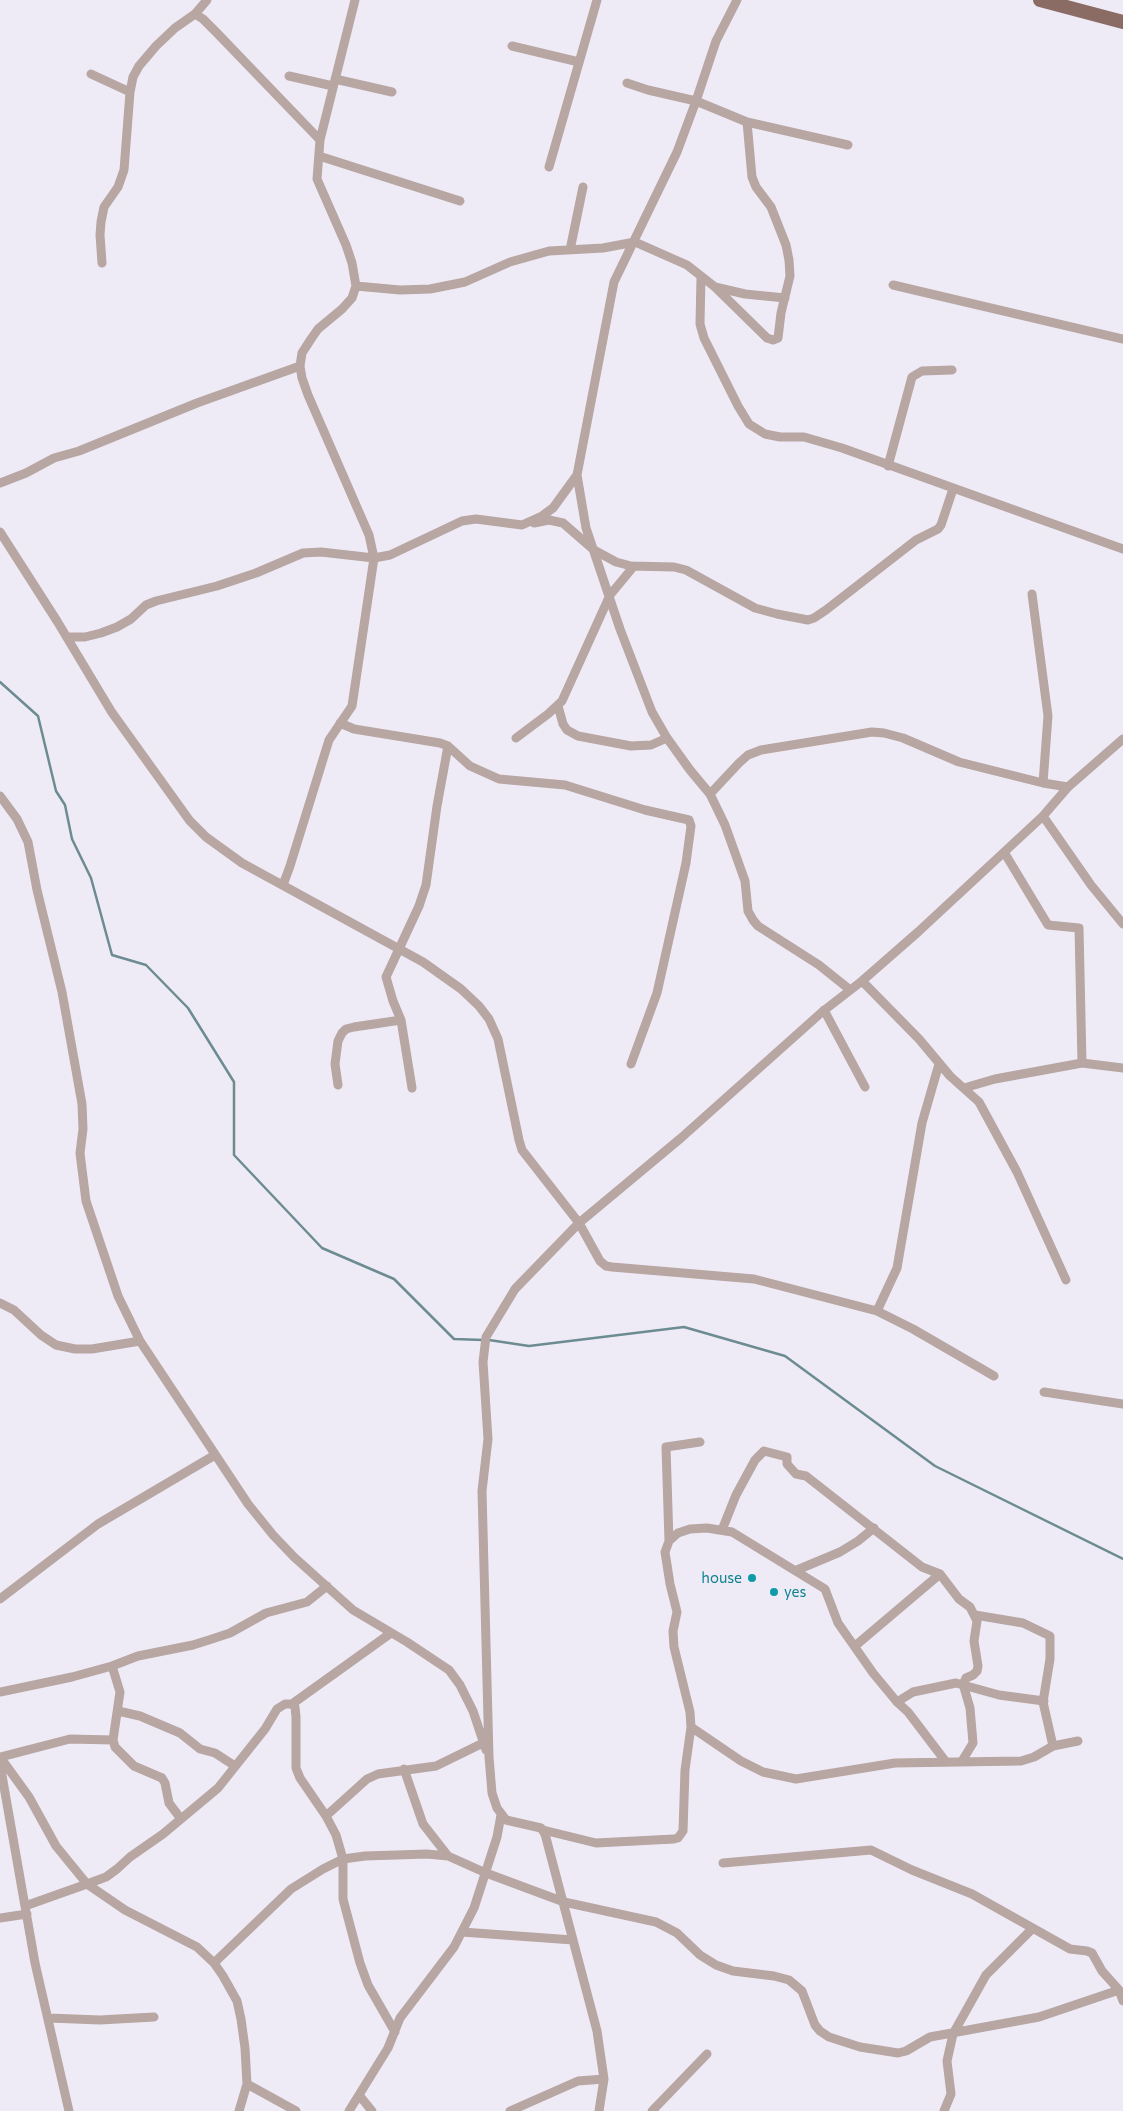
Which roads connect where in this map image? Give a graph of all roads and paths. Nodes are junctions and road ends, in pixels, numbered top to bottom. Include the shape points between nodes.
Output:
1 (355, 0) edge
2 (598, 0) edge
3 (737, 0) edge
4 (1040, 0) edge
5 (204, 1) edge
6 (195, 14) junction
7 (1123, 22) edge
8 (512, 46) dead end
9 (579, 62) junction
10 (91, 74) dead end
11 (288, 76) dead end
12 (627, 82) dead end
13 (334, 83) junction
14 (130, 92) junction
15 (392, 92) dead end
16 (696, 101) junction
17 (747, 122) junction
18 (320, 140) junction
19 (848, 145) dead end
20 (319, 156) junction
21 (549, 167) dead end
22 (583, 187) dead end
23 (460, 201) dead end
24 (635, 242) junction
25 (570, 250) junction
26 (102, 263) dead end
27 (701, 277) junction
28 (893, 285) dead end
29 (356, 286) junction
30 (715, 287) junction
31 (785, 298) junction
32 (1123, 339) edge
33 (300, 366) junction
34 (952, 370) dead end
35 (888, 466) junction
36 (577, 475) junction
37 (0, 483) edge
38 (953, 489) junction
39 (522, 525) junction
40 (0, 532) edge
41 (1123, 549) edge
42 (594, 550) junction
43 (374, 558) junction
44 (634, 566) junction
45 (1032, 594) dead end
46 (610, 595) junction
47 (66, 637) junction
48 (558, 706) junction
49 (340, 723) junction
50 (516, 738) dead end
51 (667, 738) junction
52 (1123, 739) edge
53 (448, 746) junction
54 (1043, 784) junction
55 (1068, 787) junction
56 (710, 794) junction
57 (0, 796) edge
58 (1043, 816) junction
59 (1004, 852) junction
60 (283, 885) junction
61 (1123, 924) edge
62 (399, 949) junction
63 (862, 981) junction
64 (849, 989) junction
65 (824, 1010) junction
66 (401, 1020) junction
67 (1082, 1063) junction
68 (631, 1064) dead end
69 (939, 1064) junction
70 (1123, 1068) edge
71 (338, 1085) dead end
72 (865, 1087) dead end
73 (412, 1088) dead end
74 (964, 1088) junction
75 (579, 1223) junction
76 (1066, 1280) dead end
77 (0, 1303) edge
78 (876, 1311) junction
79 (140, 1342) junction
80 (994, 1376) dead end
81 (1044, 1392) dead end
82 (1123, 1404) edge
83 (700, 1442) dead end
84 (215, 1455) junction
85 (874, 1528) junction
86 (722, 1530) junction
87 (669, 1541) junction
88 (797, 1570) junction
89 (940, 1574) junction
90 (327, 1586) junction
91 (0, 1599) edge
92 (975, 1615) junction
93 (391, 1633) junction
94 (854, 1646) junction
95 (112, 1666) junction
96 (963, 1684) junction
97 (0, 1692) edge
98 (896, 1702) junction
99 (1044, 1702) junction
100 (292, 1704) junction
101 (118, 1711) junction
102 (691, 1727) junction
103 (113, 1740) junction
104 (1078, 1741) dead end
105 (484, 1743) junction
106 (1053, 1746) junction
107 (489, 1757) junction
108 (0, 1760) edge
109 (962, 1760) junction
110 (946, 1762) junction
111 (235, 1766) junction
112 (404, 1769) junction
113 (501, 1814) junction
114 (326, 1816) junction
115 (181, 1819) junction
116 (543, 1830) junction
117 (448, 1856) junction
118 (343, 1859) junction
119 (723, 1863) dead end
120 (486, 1873) junction
121 (87, 1884) junction
122 (564, 1902) junction
123 (26, 1910) junction
124 (0, 1918) edge
125 (1032, 1930) junction
126 (462, 1932) junction
127 (573, 1940) junction
128 (214, 1963) junction
129 (1119, 1990) junction
130 (1123, 2001) edge
131 (154, 2017) dead end
132 (49, 2018) junction
133 (395, 2032) junction
134 (953, 2034) junction
135 (708, 2054) dead end
136 (604, 2079) junction
137 (246, 2084) junction
138 (359, 2095) junction
139 (603, 2109) edge
140 (945, 2110) edge
141 (69, 2111) edge
142 (239, 2111) edge
143 (296, 2111) edge
144 (349, 2111) edge
145 (372, 2111) edge
146 (510, 2111) edge
147 (652, 2111) edge

1 - 13 street
2 - 9 street
3 - 16 street via 716,41
4 - 7 main road
5 - 6 street
6 - 14 street via 175,28 139,66
6 - 18 street
8 - 9 street
9 - 21 street
10 - 14 street
11 - 13 street
12 - 16 street
13 - 15 street
13 - 18 street
14 - 26 street via 124,170 118,187 104,207 101,222
16 - 17 street
16 - 24 street via 677,152
17 - 19 street
17 - 31 street via 752,177 771,207 788,252 790,276
18 - 20 street
20 - 23 street
20 - 29 street via 317,179 346,244
22 - 25 street
24 - 25 street
24 - 27 street via 687,265
24 - 36 street via 614,282
25 - 29 street via 527,256 465,282 430,289
27 - 30 street
27 - 35 street via 700,324 704,338 749,424 765,434 804,437
28 - 32 street
29 - 33 street via 352,298 314,334 302,353
30 - 31 street
30 - 31 street via 767,338 773,340 780,335
33 - 37 street via 54,458
33 - 43 street via 308,395 369,535
34 - 35 street via 922,371 912,377
35 - 38 street
36 - 39 street via 553,508
36 - 42 street via 586,528
38 - 41 street
38 - 44 street via 938,529 916,540 814,618 801,619 755,608 686,570
39 - 42 street via 549,520 564,523
39 - 43 street via 476,519 462,521 390,555
40 - 47 street
42 - 44 street via 616,562
42 - 46 street
43 - 47 street via 303,553 217,586 156,601 146,605 131,619 101,633
43 - 49 street via 352,706
44 - 46 street
45 - 54 street via 1048,716
46 - 48 street
46 - 51 street via 652,712
47 - 60 street via 111,711 190,821 226,853
48 - 50 street
48 - 51 street via 562,724 578,736 631,746 651,745
49 - 53 street via 354,729
49 - 60 street via 328,740
51 - 56 street
52 - 55 street
53 - 62 street via 426,885
53 - 68 street via 470,766 498,779 565,785 645,810 684,818 691,823 686,863 657,993
54 - 55 street
54 - 56 street via 959,762 903,738 872,732 761,750 748,755
55 - 58 street
56 - 64 street via 739,862 748,911 753,920 820,964
57 - 79 street via 17,819 28,842 62,992 82,1104 80,1153 86,1201 118,1296
58 - 59 street
58 - 61 street
59 - 63 street
59 - 67 street via 1048,925 1079,928
60 - 62 street
62 - 66 street via 386,976
62 - 75 street via 461,988 489,1019 498,1039 522,1150
63 - 64 street
63 - 69 street
64 - 65 street
65 - 72 street
65 - 75 street via 681,1138
66 - 71 street via 354,1026 342,1033 334,1064
66 - 73 street
67 - 70 street
67 - 74 street
69 - 74 street
69 - 78 street via 922,1123 897,1268
74 - 76 street via 979,1102 1017,1172
75 - 78 street via 606,1266 754,1279
75 - 107 street via 515,1289 486,1337 483,1362 488,1439 482,1491
77 - 79 street via 14,1310 56,1345 92,1350
78 - 80 street
79 - 84 street
81 - 82 street
83 - 87 street via 666,1447
84 - 90 street via 273,1535
84 - 91 street via 98,1524
85 - 86 street via 806,1476 796,1474 787,1464 787,1457 764,1451 755,1460 736,1495
85 - 88 street via 840,1552
85 - 89 street via 922,1567
86 - 87 street via 690,1529
86 - 88 street via 732,1532
87 - 102 street via 666,1561 677,1612 674,1648
88 - 94 street via 825,1589 838,1623
89 - 92 street
89 - 94 street
90 - 93 street via 353,1610
90 - 95 street via 307,1602 266,1613 230,1633 138,1656
92 - 96 street via 974,1641 978,1666
92 - 99 street via 1023,1623 1050,1636
93 - 100 street
93 - 105 street via 449,1670 473,1711
94 - 98 street
95 - 97 street
95 - 101 street via 120,1692
96 - 98 street via 918,1691
96 - 99 street via 999,1695
96 - 109 street via 973,1732 972,1743
98 - 110 street via 908,1712
99 - 106 street
100 - 111 street via 277,1709
100 - 114 street via 296,1717 296,1768
101 - 103 street
101 - 111 street via 140,1716 180,1733 200,1749 215,1753
102 - 110 street via 740,1761 780,1777 796,1779 894,1763
102 - 116 street via 685,1770 683,1831 678,1838 596,1843
103 - 108 street via 70,1739
103 - 115 street via 119,1753 134,1766 162,1778 169,1803
104 - 106 street
105 - 107 street
105 - 112 street via 436,1766
106 - 109 street via 1021,1761
107 - 113 street via 492,1793
108 - 121 street via 33,1803 56,1846
108 - 123 street
109 - 110 street
111 - 115 street via 218,1788
112 - 114 street via 367,1779
112 - 117 street via 423,1824
113 - 116 street via 506,1820
113 - 120 street
114 - 118 street
115 - 121 street via 106,1877
116 - 122 street
117 - 118 street via 427,1854
117 - 120 street
118 - 128 street via 291,1889
118 - 133 street via 343,1899 360,1963 368,1985
119 - 125 street via 871,1850 972,1894
120 - 122 street
120 - 126 street
121 - 123 street
121 - 128 street via 125,1910 197,1947
122 - 127 street
122 - 134 street via 656,1922 677,1932 700,1955 716,1965 789,1980 802,1991 820,2031 860,2048 906,2051 930,2037
123 - 124 street
123 - 132 street
125 - 129 street via 1070,1950 1092,1953 1102,1971
125 - 134 street via 986,1975
126 - 127 street
126 - 133 street via 400,2018
127 - 136 street via 597,2031
128 - 137 street via 232,1988 241,2019
129 - 130 street
129 - 134 street via 1039,2017
131 - 132 street
132 - 141 street
133 - 138 street
134 - 140 street via 947,2061 951,2094
135 - 147 street
136 - 139 street
136 - 146 street via 578,2081
137 - 142 street
137 - 143 street
138 - 144 street
138 - 145 street

